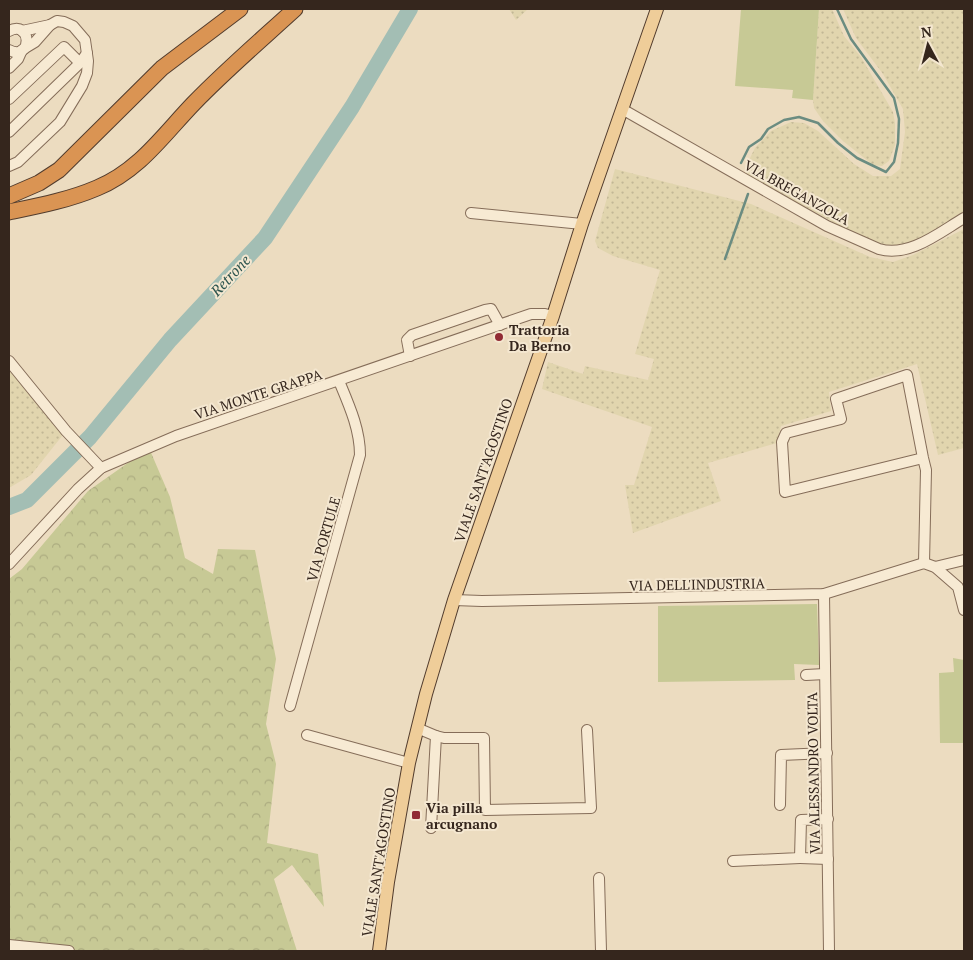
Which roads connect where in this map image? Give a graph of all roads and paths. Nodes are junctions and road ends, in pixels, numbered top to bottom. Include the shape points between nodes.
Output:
1 (240, 9) edge
2 (295, 9) edge
3 (657, 9) edge
4 (50, 25) junction
5 (14, 29) edge
6 (23, 49) junction
7 (9, 50) edge
8 (87, 52) junction
9 (80, 64) junction
10 (9, 68) edge
11 (9, 99) edge
12 (622, 109) junction
13 (9, 132) edge
14 (9, 166) edge
15 (11, 194) edge
16 (9, 212) edge
17 (471, 213) dead end
18 (964, 218) edge
19 (582, 224) junction
20 (553, 316) junction
21 (500, 325) junction
22 (410, 356) junction
23 (9, 361) edge
24 (339, 381) junction
25 (923, 458) junction
26 (101, 468) junction
27 (964, 560) edge
28 (9, 564) edge
29 (924, 564) junction
30 (935, 568) junction
31 (824, 594) junction
32 (454, 600) junction
33 (964, 610) edge
34 (825, 674) junction
35 (806, 675) dead end
36 (290, 706) dead end
37 (417, 728) junction
38 (588, 730) dead end
39 (307, 735) dead end
40 (436, 736) junction
41 (827, 753) junction
42 (409, 763) junction
43 (780, 804) dead end
44 (828, 819) junction
45 (431, 828) dead end
46 (800, 858) junction
47 (828, 859) junction
48 (733, 861) dead end
49 (599, 878) dead end
50 (9, 945) edge
51 (69, 951) edge
52 (379, 951) edge
53 (600, 951) edge
54 (829, 951) edge

1 - 15 highway via 162,68 58,170 39,183
2 - 16 highway via 194,103 131,169 98,188 60,201
3 - 12 main road, VIALE SANT'AGOSTINO
4 - 5 street
4 - 6 street via 35,42
4 - 8 street via 57,21 73,26 85,40
5 - 6 street via 27,37
6 - 7 street
6 - 10 street
8 - 9 street
8 - 14 street via 87,73 82,86 60,122 18,162
9 - 11 street via 64,46
9 - 13 street
12 - 18 street, VIA BREGANZOLA via 828,226 879,249 904,250
12 - 19 main road, VIALE SANT'AGOSTINO
17 - 19 street
19 - 20 main road, VIALE SANT'AGOSTINO
20 - 21 street, VIA MONTE GRAPPA via 531,314
20 - 32 main road, VIALE SANT'AGOSTINO
21 - 22 street, VIA MONTE GRAPPA
21 - 22 street via 491,309 412,335 407,340
22 - 24 street, VIA MONTE GRAPPA
23 - 26 street
24 - 26 street, VIA MONTE GRAPPA via 176,436
24 - 36 street, VIA PORTULE via 356,426 360,456
25 - 25 street via 907,375 836,398 841,419 786,433 782,442 785,492
25 - 29 street via 926,470
26 - 28 street, VIA MONTE GRAPPA
27 - 30 street
29 - 30 street
29 - 31 street, VIA DELL'INDUSTRIA
30 - 33 street via 958,587
31 - 32 street, VIA DELL'INDUSTRIA
31 - 34 street, VIA ALESSANDRO VOLTA
32 - 37 main road, VIALE SANT'AGOSTINO
34 - 35 street
34 - 41 street, VIA ALESSANDRO VOLTA
37 - 40 street
37 - 42 main road, VIALE SANT'AGOSTINO
38 - 40 street via 591,808 484,810 484,738
39 - 42 street
40 - 45 street
41 - 43 street via 781,755
41 - 44 street, VIA ALESSANDRO VOLTA
42 - 52 main road, VIALE SANT'AGOSTINO
44 - 46 street via 801,820
44 - 47 street, VIA ALESSANDRO VOLTA
46 - 47 street
46 - 48 street
47 - 54 street, VIA ALESSANDRO VOLTA
49 - 53 street
50 - 51 street

